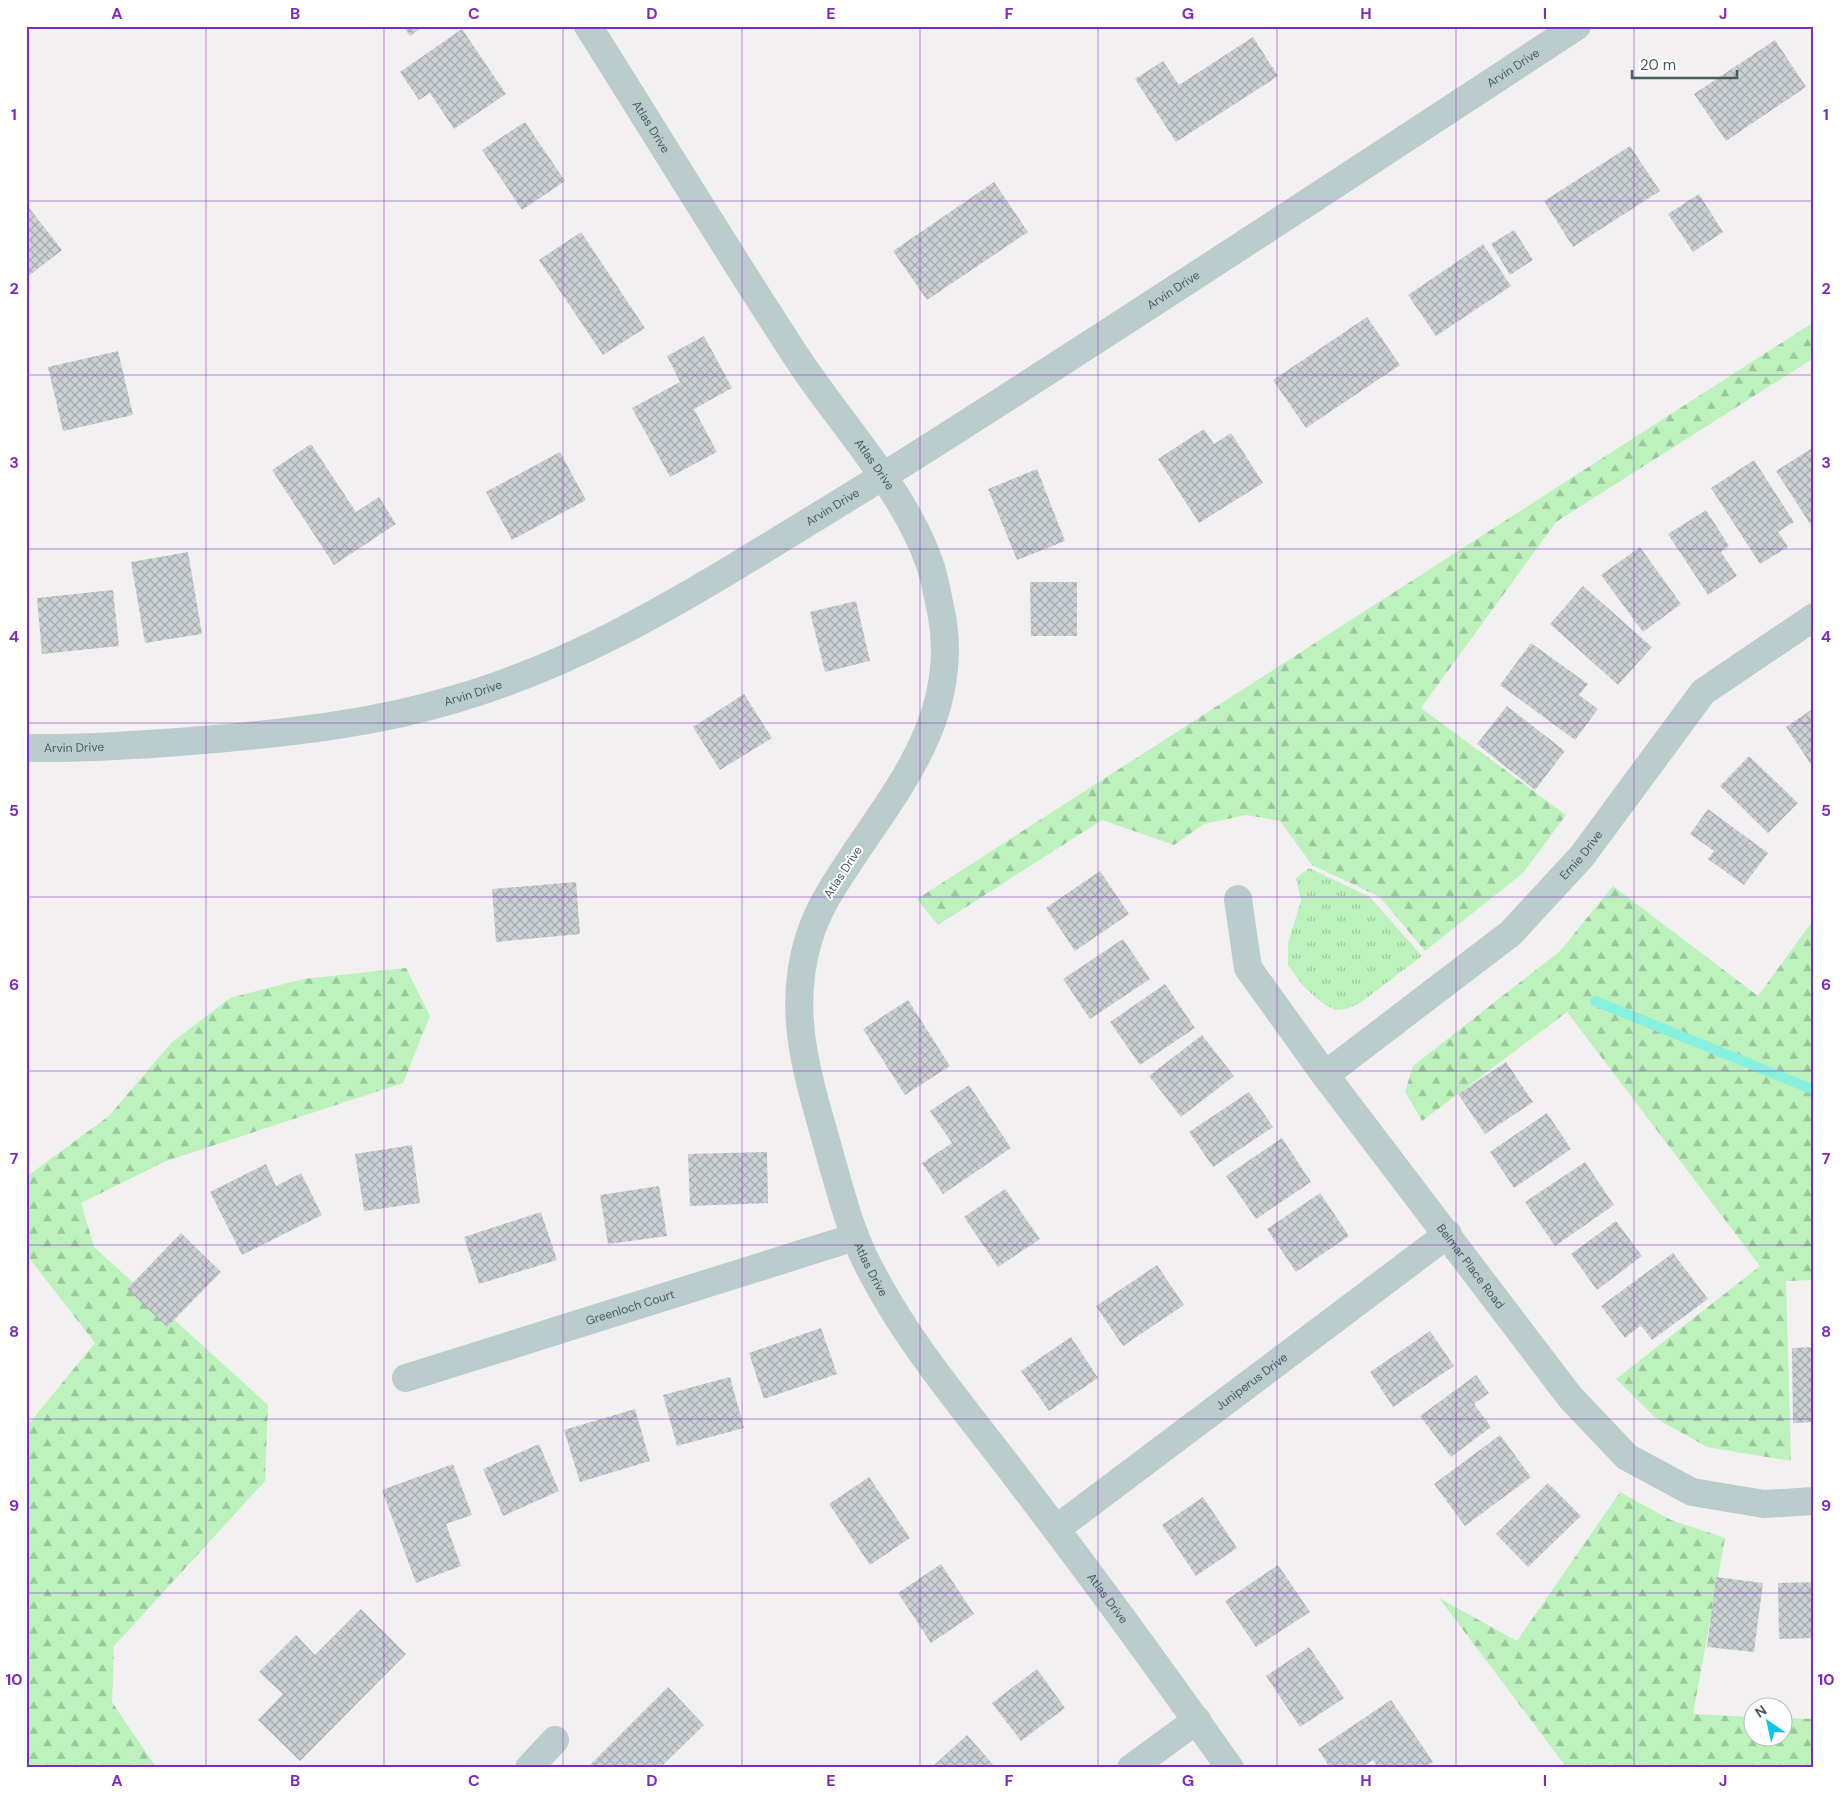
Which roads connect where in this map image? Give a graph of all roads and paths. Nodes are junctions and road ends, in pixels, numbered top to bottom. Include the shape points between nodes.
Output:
1 (588, 26) edge
2 (1578, 26) edge
3 (882, 477) junction
4 (1814, 617) edge
5 (26, 748) edge
6 (1238, 899) dead end
7 (1325, 1075) junction
8 (1448, 1234) junction
9 (855, 1237) junction
10 (406, 1378) dead end
11 (1814, 1501) edge
12 (1056, 1529) junction
13 (1196, 1720) junction
14 (555, 1740) dead end
15 (529, 1768) edge
16 (1131, 1768) edge
17 (1230, 1768) edge

1 - 3 street, Atlas Drive via 801,363
2 - 3 street, Arvin Drive via 1143,311
3 - 5 street, Arvin Drive via 686,597 629,628 545,668 456,699 409,712 314,730 138,746
3 - 9 street, Atlas Drive via 910,519 930,563 942,618 944,650 940,697 925,742 902,784 825,898 808,940 799,986 802,1055
4 - 7 street, Ernie Drive via 1703,692 1582,856 1511,933
6 - 7 street, Belmar Place Road via 1248,968
7 - 8 street, Belmar Place Road
8 - 11 street, Belmar Place Road via 1570,1397 1627,1456 1692,1492 1764,1504
8 - 12 street, Juniperus Drive
9 - 10 street, Greenloch Court
9 - 12 street, Atlas Drive via 870,1271 911,1340
12 - 13 street, Atlas Drive
13 - 16 street
13 - 17 street, Atlas Drive
14 - 15 street

